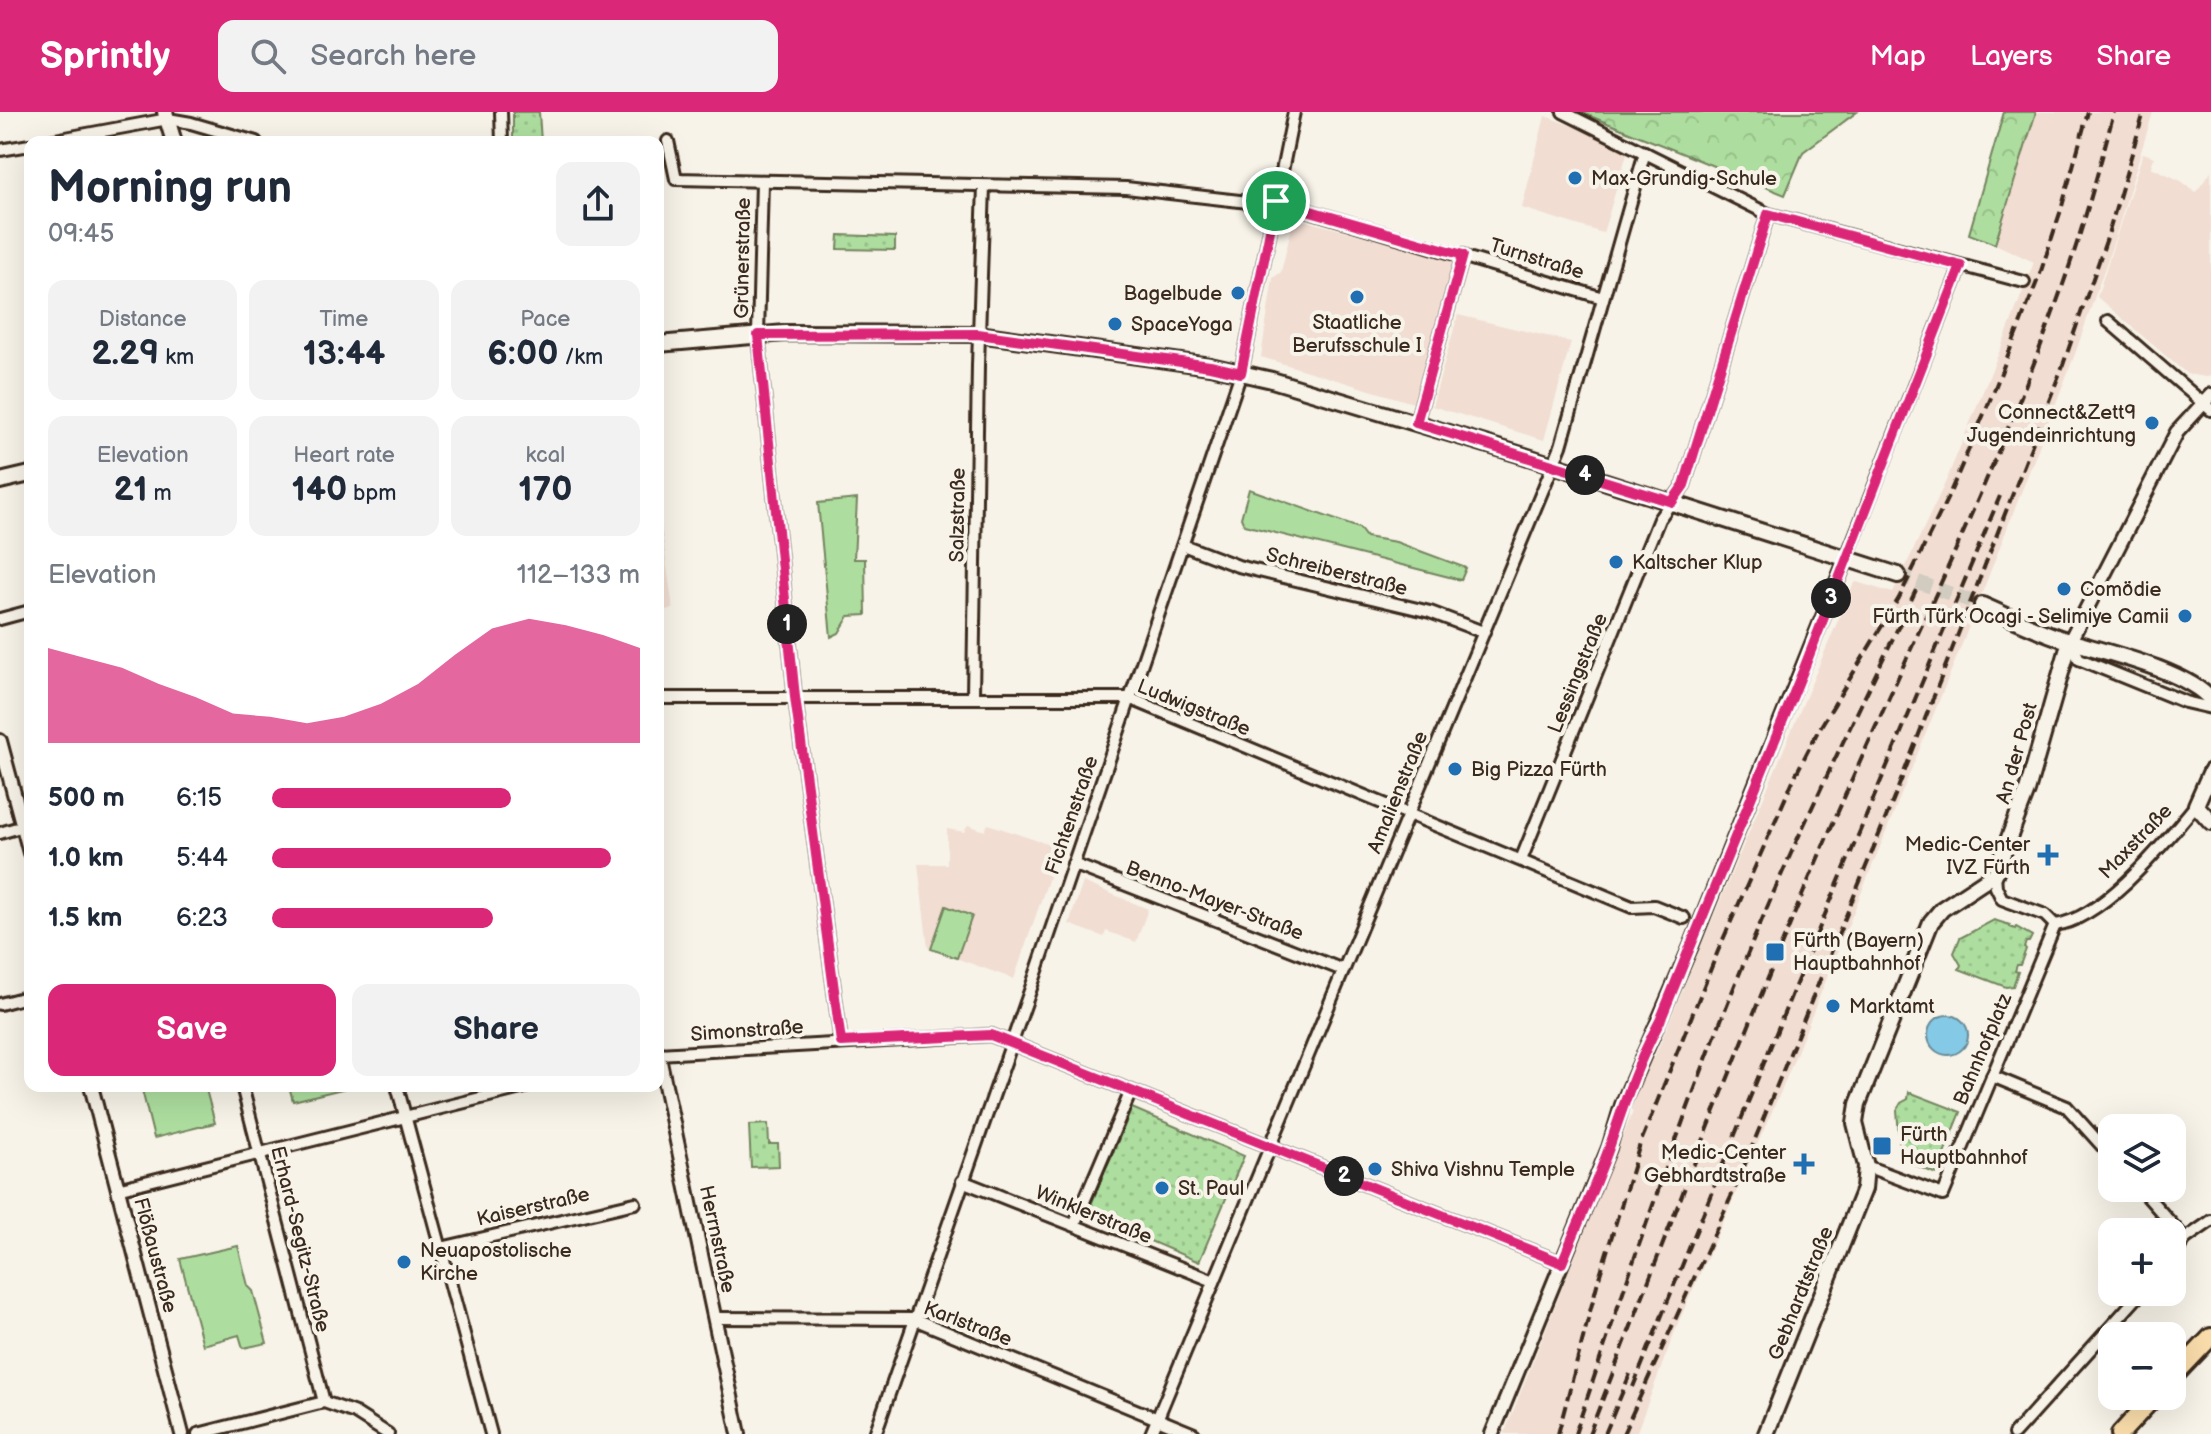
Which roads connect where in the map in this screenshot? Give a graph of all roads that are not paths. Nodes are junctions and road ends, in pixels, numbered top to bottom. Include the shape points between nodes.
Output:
1 (501, 112) edge
2 (1294, 112) edge
3 (1563, 112) edge
4 (167, 116) edge
5 (72, 136) edge
6 (172, 136) edge
7 (235, 136) edge
8 (502, 136) edge
9 (668, 141) dead end
10 (24, 146) edge
11 (0, 150) edge
12 (1645, 152) junction
13 (762, 182) junction
14 (984, 186) junction
15 (1276, 201) junction
16 (1768, 214) junction
17 (1463, 255) junction
18 (1961, 266) junction
19 (2024, 282) dead end
20 (1603, 298) junction
21 (2108, 321) dead end
22 (978, 334) junction
23 (758, 335) junction
24 (664, 343) edge
25 (1241, 373) junction
26 (2208, 403) edge
27 (1416, 423) junction
28 (1553, 464) junction
29 (24, 475) edge
30 (0, 481) edge
31 (1672, 502) junction
32 (1183, 545) junction
33 (1846, 559) junction
34 (1898, 575) tunnel mouth
35 (1982, 605) tunnel mouth
36 (24, 613) edge
37 (0, 619) edge
38 (1483, 632) junction
39 (2070, 641) junction
40 (2208, 693) edge
41 (973, 696) junction
42 (795, 697) junction
43 (664, 698) edge
44 (1129, 698) junction
45 (2211, 708) edge
46 (0, 741) edge
47 (2211, 771) edge
48 (2196, 805) junction
49 (1408, 813) junction
50 (24, 819) edge
51 (2211, 822) edge
52 (24, 826) edge
53 (0, 833) edge
54 (1521, 860) junction
55 (1073, 864) junction
56 (1995, 874) junction
57 (1684, 918) dead end
58 (2055, 925) junction
59 (1343, 970) junction
60 (24, 998) edge
61 (0, 1004) edge
62 (841, 1042) junction
63 (1013, 1042) junction
64 (664, 1054) edge
65 (1992, 1076) junction
66 (664, 1082) edge
67 (1131, 1091) junction
68 (93, 1092) edge
69 (244, 1092) edge
70 (398, 1092) edge
71 (499, 1092) edge
72 (405, 1118) junction
73 (2098, 1141) edge
74 (1270, 1147) junction
75 (260, 1153) junction
76 (1866, 1166) junction
77 (962, 1181) junction
78 (117, 1189) junction
79 (2152, 1202) edge
80 (635, 1203) dead end
81 (2166, 1218) edge
82 (2211, 1221) edge
83 (1074, 1225) junction
84 (2186, 1238) edge
85 (441, 1248) junction
86 (1562, 1263) junction
87 (1214, 1281) junction
88 (2129, 1306) edge
89 (714, 1318) junction
90 (914, 1319) junction
91 (2211, 1337) edge
92 (2186, 1363) edge
93 (324, 1402) junction
94 (2142, 1410) edge
95 (1157, 1419) junction
96 (182, 1434) edge
97 (198, 1434) edge
98 (388, 1434) edge
99 (491, 1434) edge
100 (739, 1434) edge
101 (875, 1434) edge
102 (1151, 1434) edge
103 (1194, 1434) edge
104 (1492, 1434) edge
105 (1766, 1434) edge
106 (2014, 1434) edge
107 (2120, 1434) edge

1 - 8 street
2 - 15 street, Fichtenstraße
3 - 12 street
4 - 5 street
4 - 6 main road
4 - 7 street
9 - 13 street, Grünerstraße via 676,179
10 - 11 street
12 - 16 street
12 - 20 street, Amalienstraße
13 - 14 street, Grünerstraße
13 - 23 street, Grünerstraße
14 - 15 street, Grünerstraße via 1126,188
14 - 22 street, Salzstraße
15 - 17 street, Turnstraße
15 - 25 street, Fichtenstraße
16 - 18 street
16 - 31 street, Lessingstraße via 1684,485
17 - 20 street, Turnstraße
17 - 27 street
18 - 19 street
18 - 33 street
20 - 28 street, Amalienstraße
21 - 26 street
22 - 23 main road
22 - 25 main road
22 - 41 street, Salzstraße
23 - 24 main road
23 - 42 street, Grünerstraße
25 - 27 main road
25 - 32 street, Fichtenstraße
26 - 39 street via 2177,432
27 - 28 main road
28 - 31 main road
28 - 38 street, Amalienstraße
29 - 30 main road
31 - 33 main road
31 - 54 street, Lessingstraße via 1659,519
32 - 38 street, Schreiberstraße via 1238,566 1430,612
32 - 44 street, Fichtenstraße
33 - 34 main road
33 - 86 street
35 - 39 main road
36 - 37 street
38 - 49 street, Amalienstraße
39 - 40 main road
39 - 45 street via 2079,659
39 - 56 main road, An der Post via 2027,791
41 - 42 street, Ludwigstraße
41 - 44 street, Ludwigstraße
42 - 43 street, Ludwigstraße
42 - 62 street, Grünerstraße
44 - 49 street, Ludwigstraße
44 - 55 street, Fichtenstraße
46 - 50 street
47 - 48 main road, Maxstraße
48 - 51 main road
48 - 58 street, Maxstraße via 2162,846 2087,915
49 - 54 street, Ludwigstraße
49 - 59 street, Amalienstraße
52 - 53 street
54 - 57 street, Ludwigstraße via 1632,907 1654,906
55 - 59 street, Benno-Mayer-Straße
55 - 63 street, Fichtenstraße
56 - 58 street via 2002,899 2045,915
56 - 76 main road via 1931,922 1858,1104 1855,1123
58 - 65 street, Bahnhofplatz
59 - 74 street, Amalienstraße
60 - 61 street
62 - 63 street, Simonstraße via 991,1035
62 - 64 street, Simonstraße
63 - 67 street, Simonstraße
63 - 77 street, Fichtenstraße
65 - 73 street via 2067,1107
65 - 76 street, Bahnhofplatz via 1943,1195
66 - 89 street, Herrnstraße
67 - 74 street, Simonstraße
67 - 83 street
68 - 78 street, Flößaustraße
69 - 75 street, Erhard-Segitz-Straße
70 - 72 street
71 - 72 street
72 - 75 street
72 - 85 street
74 - 86 street, Simonstraße
74 - 87 street, Amalienstraße
75 - 78 street
75 - 93 street, Erhard-Segitz-Straße
76 - 105 main road, Gebhardtstraße via 1864,1189
77 - 83 street, Winklerstraße
77 - 90 street, Fichtenstraße
78 - 96 street, Flößaustraße
79 - 81 street
80 - 85 street, Kaiserstraße
82 - 84 street
83 - 87 street, Winklerstraße
85 - 99 street
86 - 104 street
87 - 95 street, Amalienstraße
88 - 106 street
89 - 90 street, Karlstraße
89 - 100 street, Herrnstraße
90 - 95 street, Karlstraße
90 - 101 street, Fichtenstraße
91 - 92 main road
93 - 97 street
93 - 98 street via 355,1413
94 - 107 main road
95 - 102 street, Amalienstraße
95 - 103 street, Karlstraße

